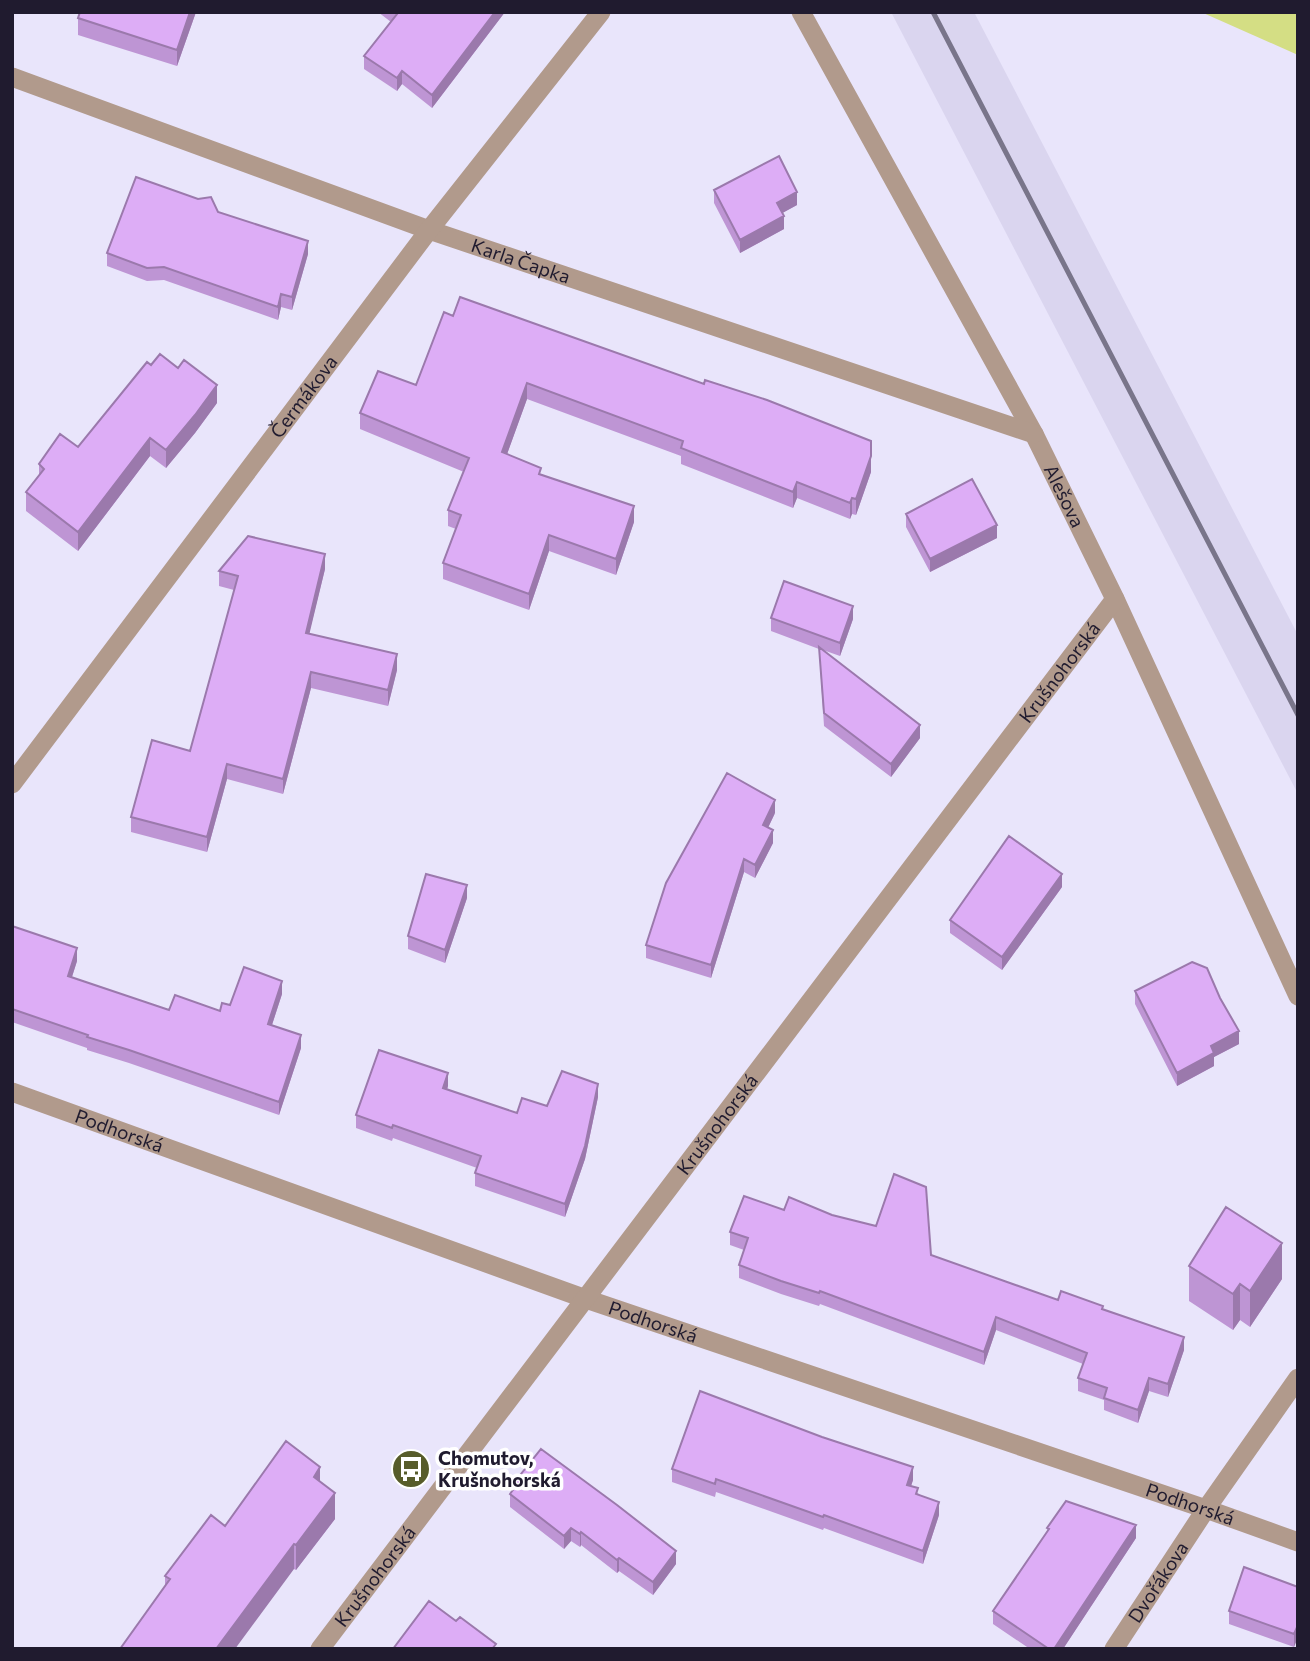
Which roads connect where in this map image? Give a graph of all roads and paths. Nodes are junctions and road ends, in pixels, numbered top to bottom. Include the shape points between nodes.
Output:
1 (601, 12) edge
2 (801, 12) edge
3 (12, 78) edge
4 (429, 230) junction
5 (1034, 433) junction
6 (1115, 599) junction
7 (12, 784) edge
8 (1298, 996) edge
9 (12, 1092) edge
10 (586, 1298) junction
11 (1298, 1378) edge
12 (1206, 1509) junction
13 (1298, 1542) edge
14 (320, 1649) edge
15 (1114, 1649) edge

1 - 4 street, Čermákova
2 - 5 street, Alešova
3 - 4 street, Karla Čapka
4 - 5 street, Karla Čapka
4 - 7 street, Čermákova
5 - 6 street, Alešova
6 - 8 street, Alešova
6 - 10 street, Krušnohorská
9 - 10 street, Podhorská
10 - 12 street, Podhorská
10 - 14 street, Krušnohorská
11 - 12 street, Dvořákova
12 - 13 street, Podhorská
12 - 15 street, Dvořákova

